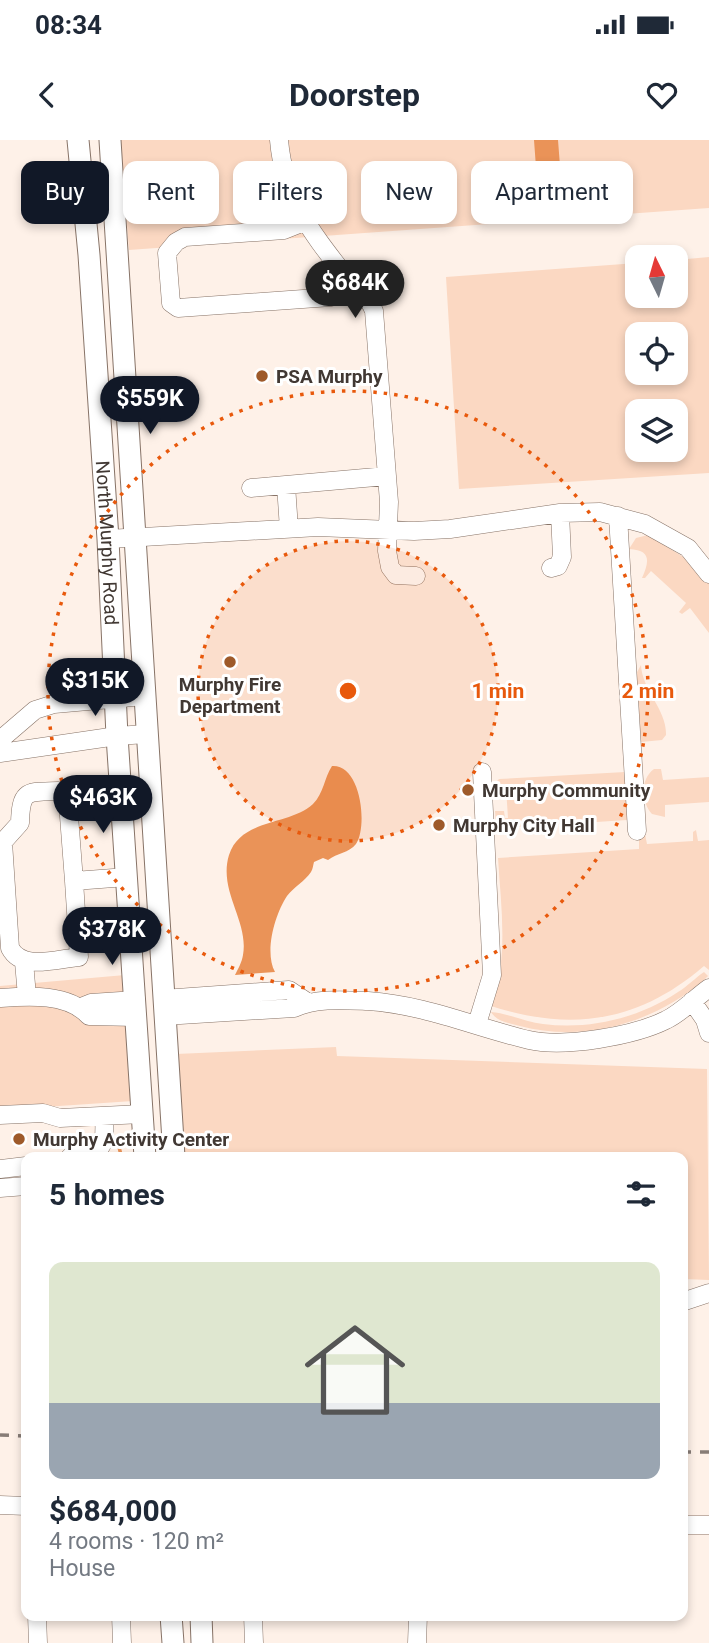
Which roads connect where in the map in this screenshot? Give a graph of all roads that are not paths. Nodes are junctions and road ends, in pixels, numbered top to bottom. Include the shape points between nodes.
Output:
1 (78, 140) edge
2 (110, 140) edge
3 (279, 140) edge
4 (282, 161) edge
5 (299, 224) edge
6 (306, 224) edge
7 (352, 285) junction
8 (387, 476) junction
9 (286, 485) junction
10 (251, 488) dead end
11 (560, 513) junction
12 (618, 516) junction
13 (289, 529) junction
14 (388, 529) junction
15 (135, 537) junction
16 (108, 539) junction
17 (705, 565) edge
18 (551, 568) dead end
19 (416, 576) dead end
20 (144, 696) junction
21 (115, 698) junction
22 (146, 734) junction
23 (117, 736) junction
24 (0, 740) edge
25 (0, 753) edge
26 (482, 772) dead end
27 (637, 831) dead end
28 (127, 877) junction
29 (74, 881) junction
30 (24, 962) junction
31 (709, 988) edge
32 (27, 996) junction
33 (0, 998) edge
34 (692, 1001) junction
35 (163, 1007) junction
36 (136, 1009) junction
37 (477, 1024) junction
38 (709, 1033) edge
39 (142, 1114) junction
40 (0, 1115) edge
41 (104, 1116) junction
42 (93, 1152) edge
43 (145, 1152) edge
44 (174, 1152) edge
45 (21, 1167) edge
46 (0, 1169) edge
47 (21, 1186) edge
48 (0, 1188) edge
49 (709, 1293) edge
50 (688, 1300) edge
51 (0, 1506) edge
52 (21, 1506) edge
53 (688, 1525) edge
54 (709, 1525) edge
55 (37, 1621) edge
56 (121, 1621) edge
57 (172, 1621) edge
58 (201, 1621) edge
59 (253, 1621) edge
60 (418, 1621) edge
61 (38, 1643) edge
62 (122, 1643) edge
63 (173, 1643) edge
64 (202, 1643) edge
65 (254, 1643) edge
66 (417, 1643) edge

1 - 16 main road, North Murphy Road
2 - 15 main road, North Murphy Road
3 - 4 street
5 - 7 street via 284,230 185,237 176,242 167,253 171,303 178,308 331,297
6 - 7 street
7 - 8 street via 366,296 374,311
8 - 9 street
8 - 14 street
9 - 10 street
9 - 13 street
11 - 12 street
11 - 14 street via 450,529
11 - 18 street via 562,556
12 - 17 street via 645,524 688,548
12 - 27 street
13 - 14 street
13 - 15 street
14 - 19 street via 390,568 396,575
15 - 16 street
15 - 20 main road, North Murphy Road
16 - 21 main road, North Murphy Road
20 - 21 street
20 - 22 main road, North Murphy Road
21 - 23 main road, North Murphy Road
21 - 24 street via 35,710
22 - 23 street
22 - 35 main road, North Murphy Road
23 - 25 street
23 - 28 main road, North Murphy Road
26 - 37 street via 492,975
28 - 29 street
28 - 36 main road, North Murphy Road
29 - 30 street via 79,957
29 - 30 street via 68,803 58,791 30,792 20,804 20,823 3,842 10,947
30 - 32 street
31 - 34 street
32 - 33 street
32 - 36 street via 81,1007 89,1016
34 - 37 street via 667,1020 617,1036 571,1042 531,1041
34 - 38 street
35 - 36 main road
35 - 37 street via 289,990 307,1002 398,1003
35 - 44 main road, North Murphy Road
36 - 39 main road, North Murphy Road
39 - 41 street
39 - 43 main road, North Murphy Road
40 - 41 street
41 - 42 street via 104,1141 100,1150
45 - 46 street
47 - 48 street
49 - 50 street
51 - 52 street
53 - 54 street
55 - 61 street
56 - 62 street
57 - 63 main road
58 - 64 main road
59 - 65 street
60 - 66 street

